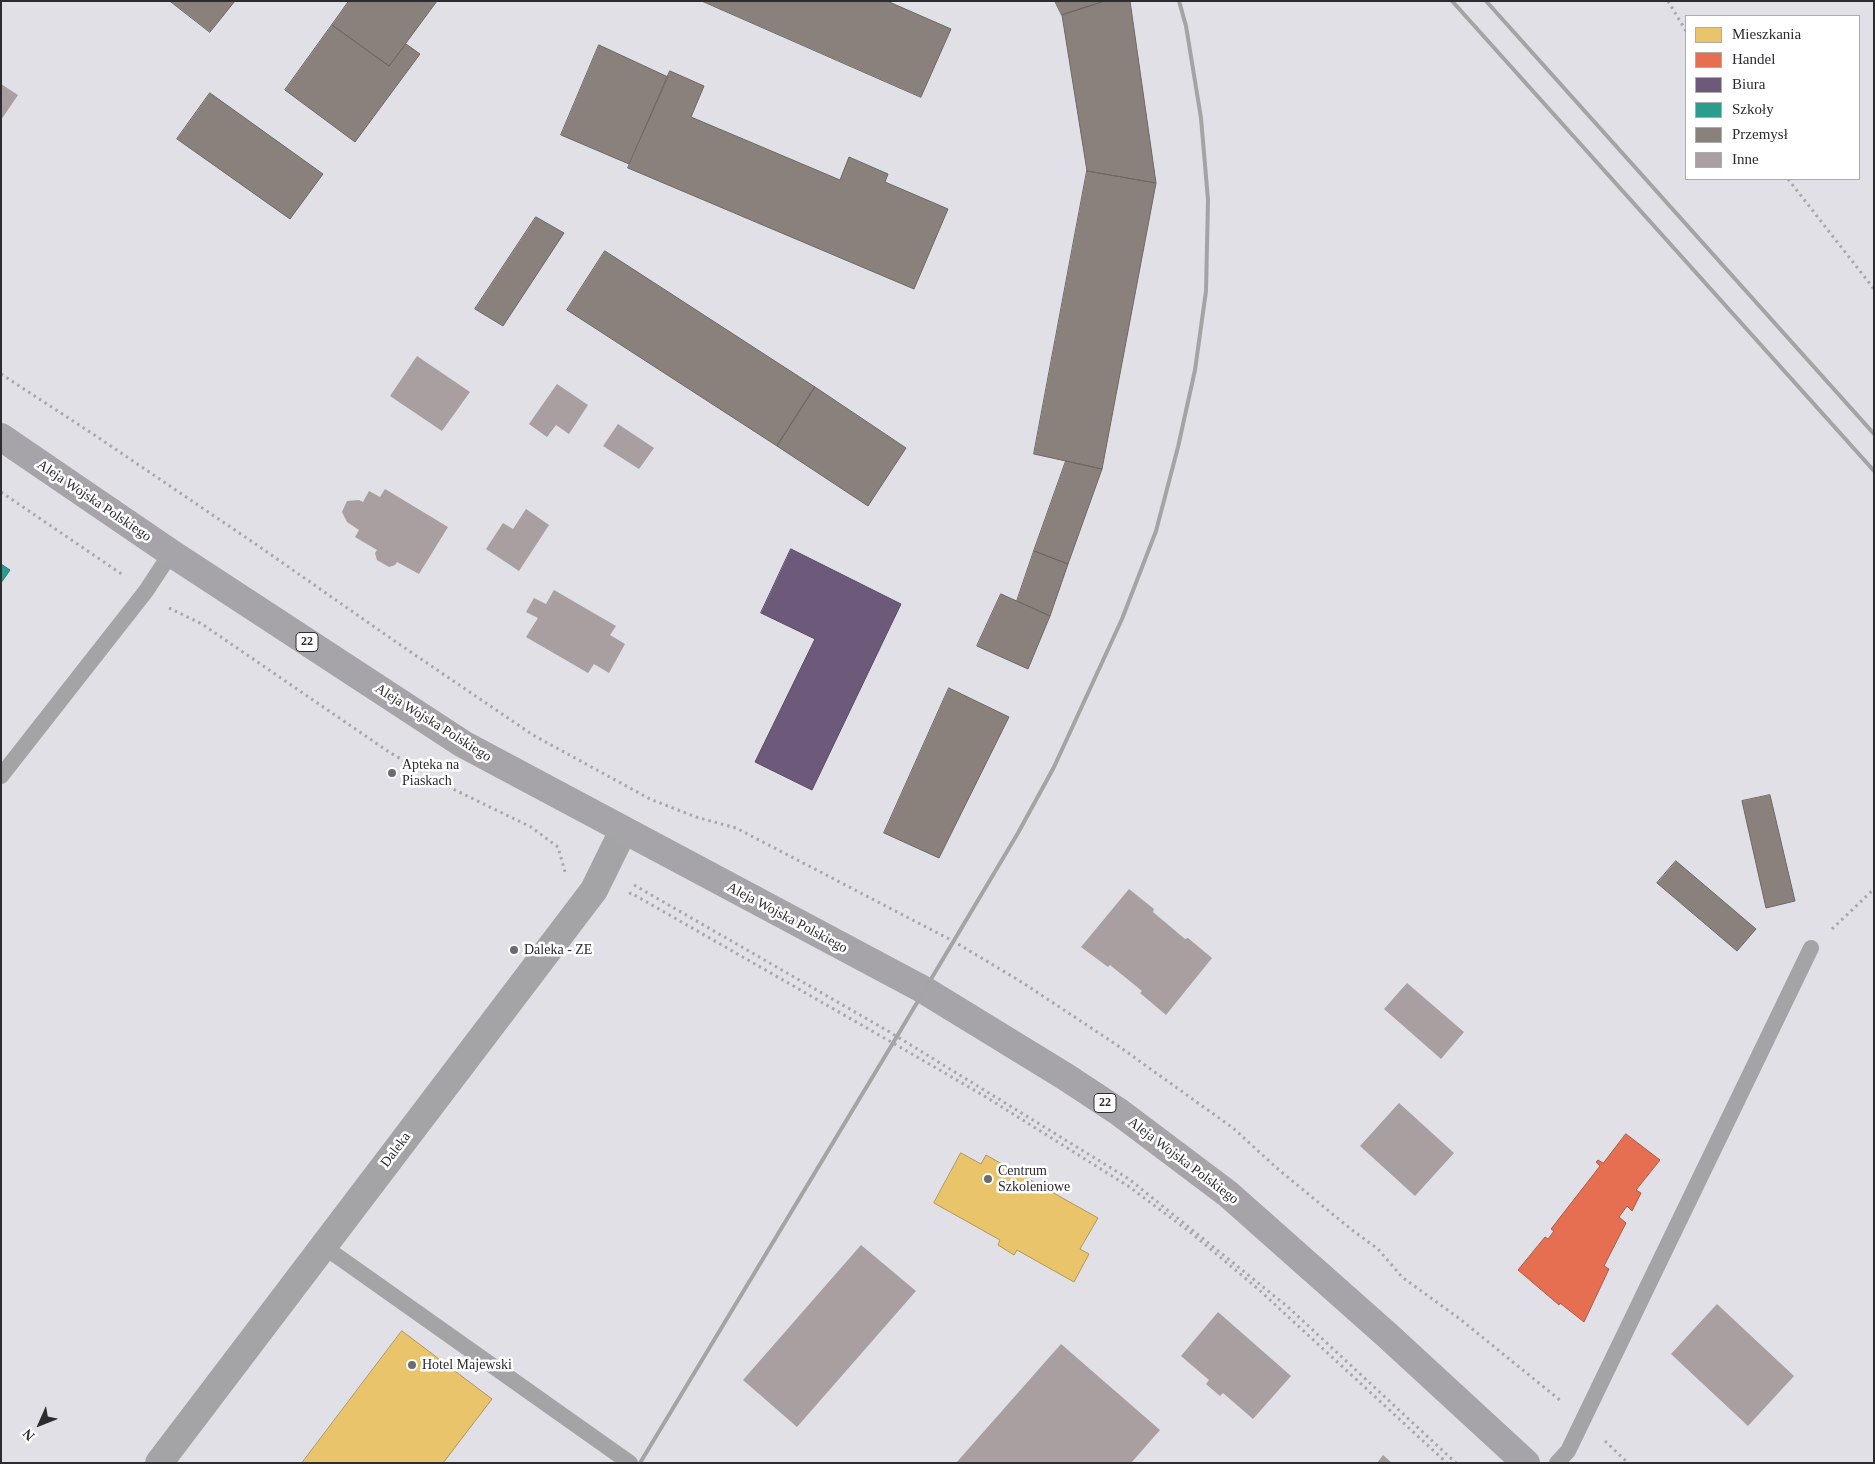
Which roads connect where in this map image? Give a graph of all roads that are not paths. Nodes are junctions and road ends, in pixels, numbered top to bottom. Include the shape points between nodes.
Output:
1 (1, 437) edge
2 (170, 553) junction
3 (1, 776) edge
4 (623, 831) junction
5 (1811, 948) road end
6 (323, 1246) junction
7 (159, 1463) edge
8 (630, 1463) edge
9 (1526, 1463) edge
10 (1557, 1463) edge

1 - 2 main road, Aleja Wojska Polskiego / 22
2 - 3 lane via 146,591
2 - 4 main road, Aleja Wojska Polskiego / 22 via 463,744
4 - 6 street, Daleka via 601,895
4 - 9 main road, Aleja Wojska Polskiego / 22 via 924,990 1119,1112 1228,1194
5 - 10 lane via 1568,1450
6 - 7 street, Daleka
6 - 8 lane

